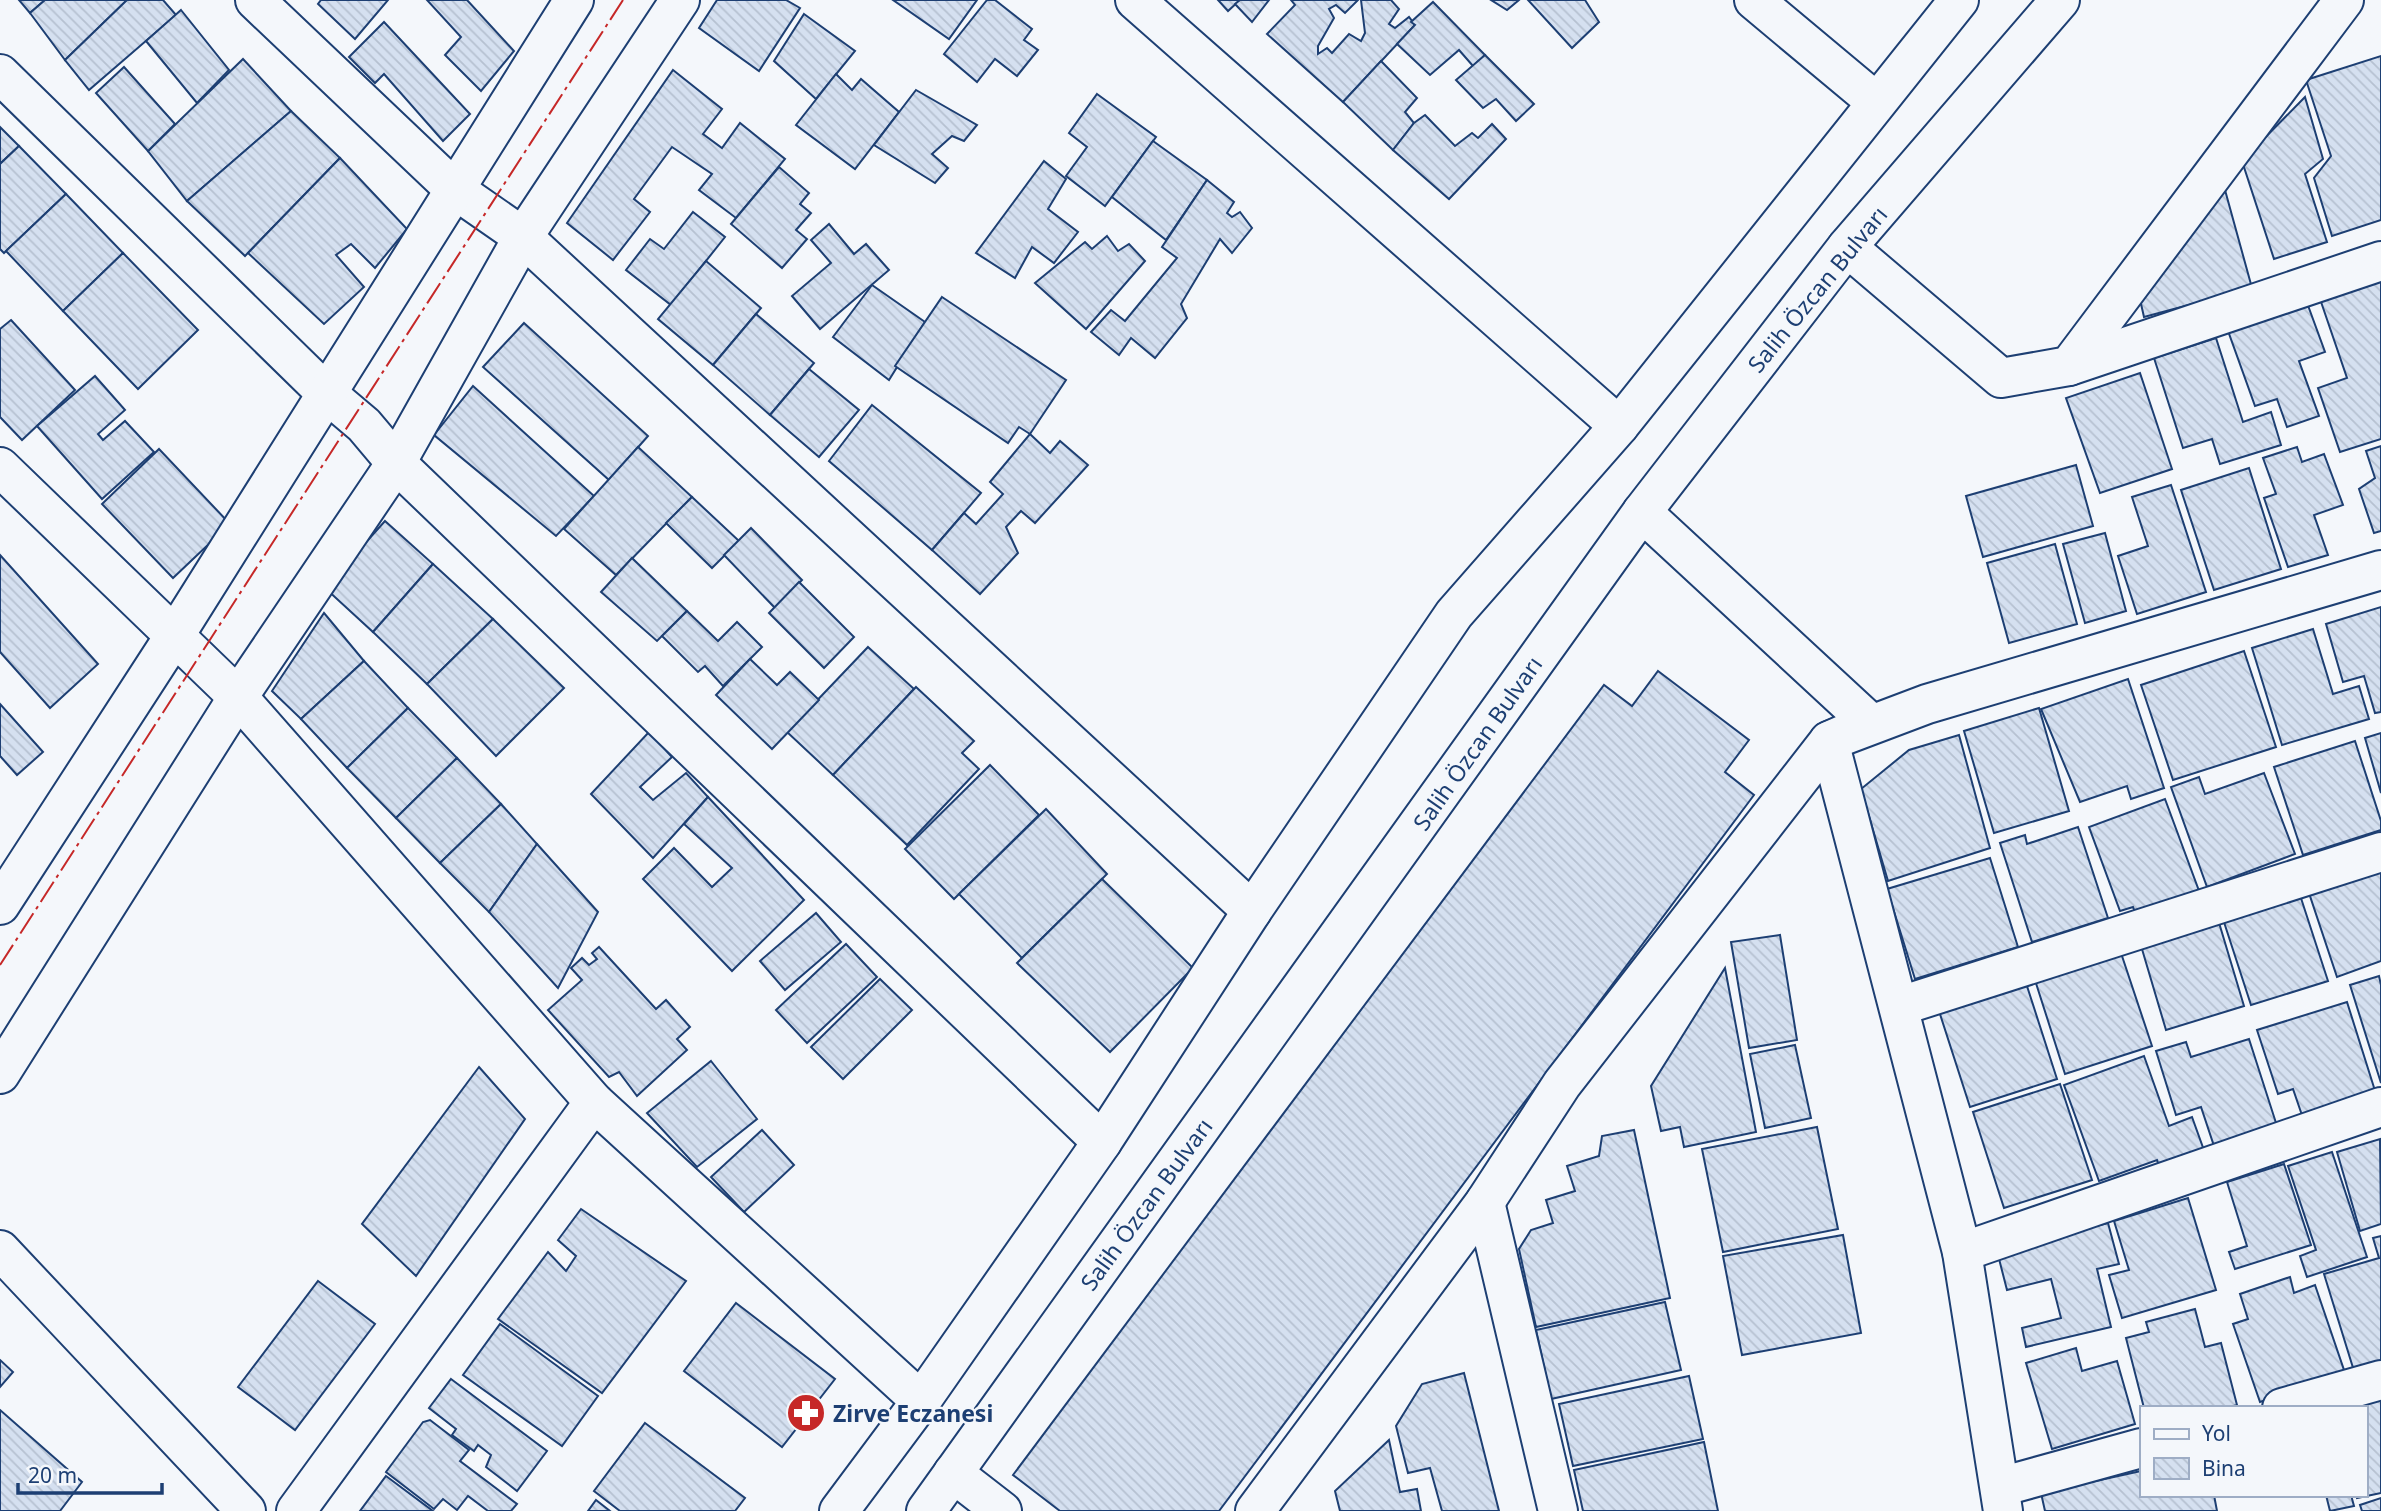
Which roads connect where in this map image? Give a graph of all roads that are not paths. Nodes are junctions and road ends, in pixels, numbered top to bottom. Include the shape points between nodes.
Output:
1 (255, 0) edge
2 (574, 0) edge
3 (680, 0) edge
4 (1135, 0) edge
5 (1754, 0) edge
6 (1959, 0) edge
7 (2060, 0) edge
8 (2344, 0) edge
9 (0, 74) edge
10 (1875, 101) junction
11 (454, 189) junction
12 (523, 237) junction
13 (1847, 247) junction
14 (2381, 261) edge
15 (2069, 366) junction
16 (325, 392) junction
17 (1619, 426) junction
18 (396, 463) junction
19 (0, 467) edge
20 (1642, 512) junction
21 (2381, 570) edge
22 (175, 635) junction
23 (238, 697) junction
24 (1829, 741) junction
25 (2381, 852) edge
26 (0, 905) edge
27 (1252, 911) junction
28 (1900, 1006) junction
29 (0, 1074) edge
30 (594, 1102) junction
31 (2381, 1107) edge
32 (1102, 1142) junction
33 (1485, 1202) junction
34 (0, 1250) edge
35 (1962, 1252) junction
36 (2381, 1380) edge
37 (921, 1401) junction
38 (2289, 1406) edge
39 (2140, 1448) edge
40 (953, 1473) junction
41 (2002, 1499) edge
42 (246, 1511) edge
43 (296, 1511) edge
44 (839, 1511) edge
45 (926, 1511) edge
46 (1002, 1511) edge
47 (1255, 1511) edge
48 (1558, 1511) edge

1 - 11 street
2 - 11 street
3 - 12 street
4 - 17 street
5 - 10 street
6 - 10 street
7 - 13 street, Salih Özcan Bulvarı
8 - 15 street
9 - 16 street
10 - 17 street
11 - 12 street
11 - 16 street
12 - 18 street
12 - 27 street
13 - 15 street via 2001,378
13 - 20 street, Salih Özcan Bulvarı
14 - 15 street
16 - 18 street via 364,425
16 - 22 street
17 - 27 street via 1454,614
18 - 23 street
18 - 32 street
19 - 22 street
20 - 24 street via 1870,723
20 - 40 street, Salih Özcan Bulvarı
21 - 24 street via 1927,704
22 - 23 street
22 - 26 street
23 - 29 street
23 - 30 street
24 - 28 street
24 - 33 street via 1562,1084
25 - 28 street
27 - 32 street
28 - 35 street
30 - 37 street
30 - 43 street
31 - 35 street
32 - 37 street
33 - 47 street
33 - 48 street
34 - 42 street
35 - 41 street
36 - 38 street
37 - 44 street
39 - 41 street
40 - 45 street, Salih Özcan Bulvarı
40 - 46 street

